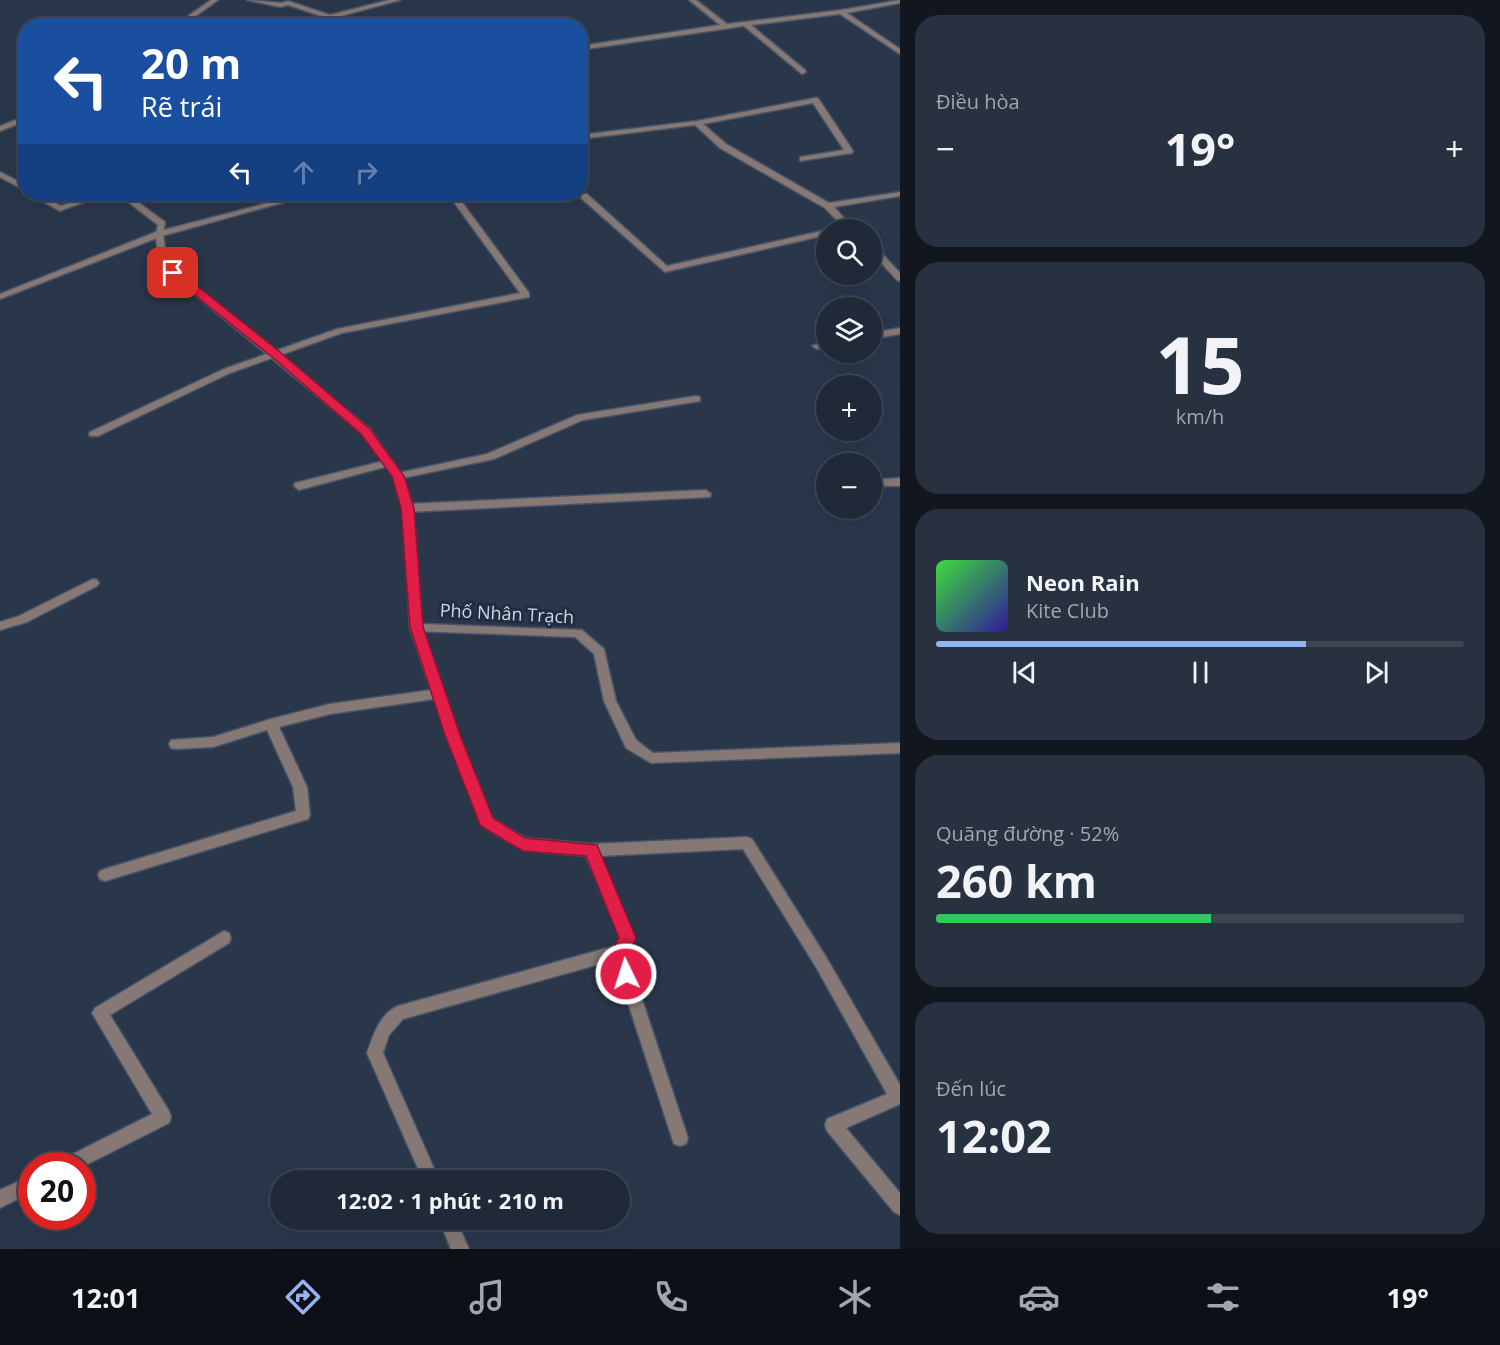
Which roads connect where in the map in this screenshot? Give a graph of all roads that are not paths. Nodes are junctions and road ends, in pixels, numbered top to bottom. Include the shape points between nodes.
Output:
1 (215, 0) edge
2 (250, 0) edge
3 (397, 0) edge
4 (692, 0) edge
5 (900, 1) edge
6 (841, 12) junction
7 (189, 18) edge
8 (746, 23) junction
9 (726, 26) junction
10 (588, 45) edge
11 (900, 52) edge
12 (802, 72) dead end
13 (18, 121) edge
14 (696, 123) junction
15 (0, 129) edge
16 (588, 136) edge
17 (803, 159) dead end
18 (0, 174) edge
19 (18, 184) edge
20 (900, 194) edge
21 (588, 200) edge
22 (46, 201) edge
23 (82, 201) edge
24 (131, 201) edge
25 (284, 201) edge
26 (457, 201) edge
27 (828, 206) junction
28 (839, 219) edge
29 (159, 234) junction
30 (816, 235) edge
31 (882, 259) edge
32 (900, 278) edge
33 (1, 297) edge
34 (900, 331) edge
35 (882, 334) edge
36 (276, 355) junction
37 (696, 399) dead end
38 (94, 434) dead end
39 (388, 463) junction
40 (398, 476) junction
41 (900, 482) edge
42 (882, 483) edge
43 (299, 486) dead end
44 (706, 494) dead end
45 (408, 508) junction
46 (93, 582) dead end
47 (0, 626) edge
48 (416, 627) junction
49 (439, 694) junction
50 (271, 724) junction
51 (176, 744) dead end
52 (900, 748) edge
53 (591, 850) junction
54 (105, 875) dead end
55 (224, 938) dead end
56 (619, 952) junction
57 (680, 1138) dead end
58 (95, 1152) edge
59 (426, 1170) edge
60 (18, 1190) edge
61 (0, 1199) edge
62 (900, 1206) edge
63 (452, 1230) edge
64 (460, 1249) edge

1 - 7 street
2 - 3 street via 288,3 330,17
4 - 9 street
5 - 6 street
6 - 8 street
6 - 11 street
8 - 9 street
8 - 12 street
9 - 10 street
13 - 15 street
14 - 16 street
14 - 17 street via 816,100 849,151
14 - 27 street via 723,146
18 - 19 street
20 - 27 street
21 - 30 street via 666,269
22 - 23 street via 60,209
24 - 29 street, Phố Nhân Trạch via 162,224
25 - 29 street
26 - 36 street via 526,295 364,325
27 - 28 street
29 - 33 street
29 - 36 street, Phố Nhân Trạch via 173,273
31 - 32 street
34 - 35 street
36 - 38 street via 227,371
36 - 39 street, Phố Nhân Trạch via 366,431
37 - 40 street via 580,417 490,457
39 - 40 street, Phố Nhân Trạch
39 - 43 street
40 - 45 street, Phố Nhân Trạch
41 - 42 street
44 - 45 street
45 - 48 street, Phố Nhân Trạch
46 - 47 street via 23,619
48 - 49 street
48 - 52 street, Phố Nhân Trạch via 578,633 600,652 609,701 631,744 651,758
49 - 50 street via 330,709
49 - 53 street via 487,822 523,844
50 - 51 street via 213,742
50 - 54 street via 300,787 303,815
53 - 56 street via 628,938
53 - 62 street via 747,843 898,1097 833,1125
55 - 58 street via 100,1013 164,1118
56 - 57 street
56 - 59 street via 398,1013 383,1031 375,1053
60 - 61 street
63 - 64 street

